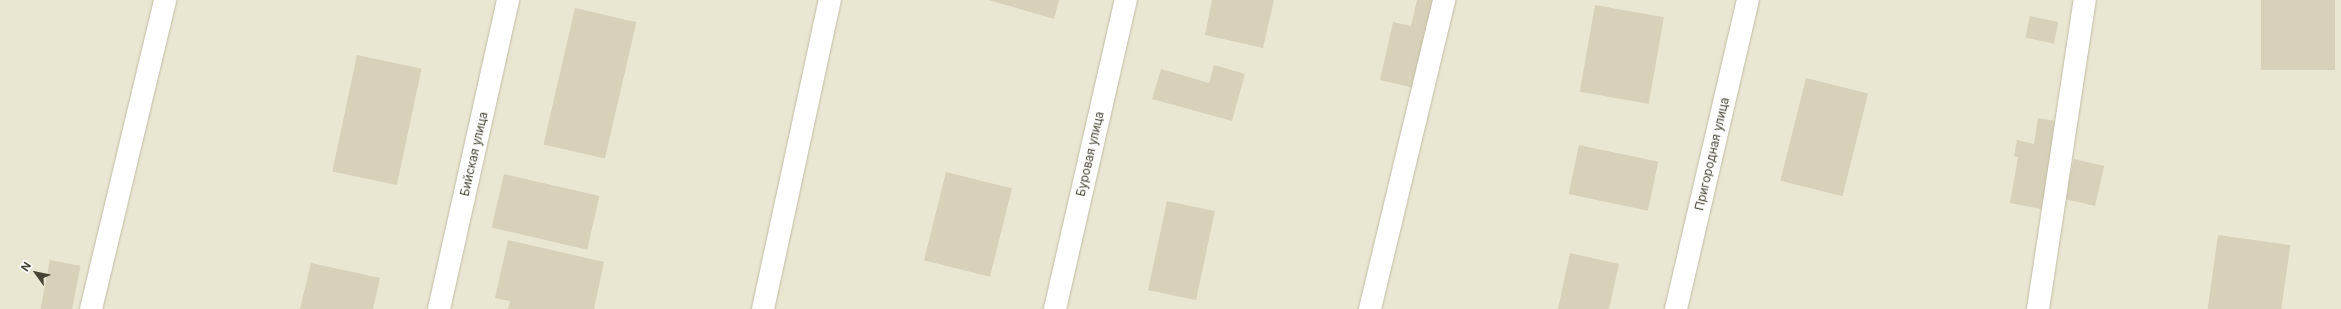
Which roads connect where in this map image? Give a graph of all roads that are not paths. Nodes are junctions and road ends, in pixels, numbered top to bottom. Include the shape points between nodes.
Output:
1 (165, 0) edge
2 (508, 0) edge
3 (830, 0) edge
4 (1126, 0) edge
5 (1444, 0) edge
6 (1748, 0) edge
7 (2085, 0) edge
8 (91, 309) edge
9 (439, 309) edge
10 (763, 309) edge
11 (1055, 309) edge
12 (1370, 309) edge
13 (1676, 309) edge
14 (2038, 309) edge

1 - 8 street
2 - 9 street, Бийская улица
3 - 10 street
4 - 11 street, Буровая улица
5 - 12 street
6 - 13 street, Пригородная улица
7 - 14 street

